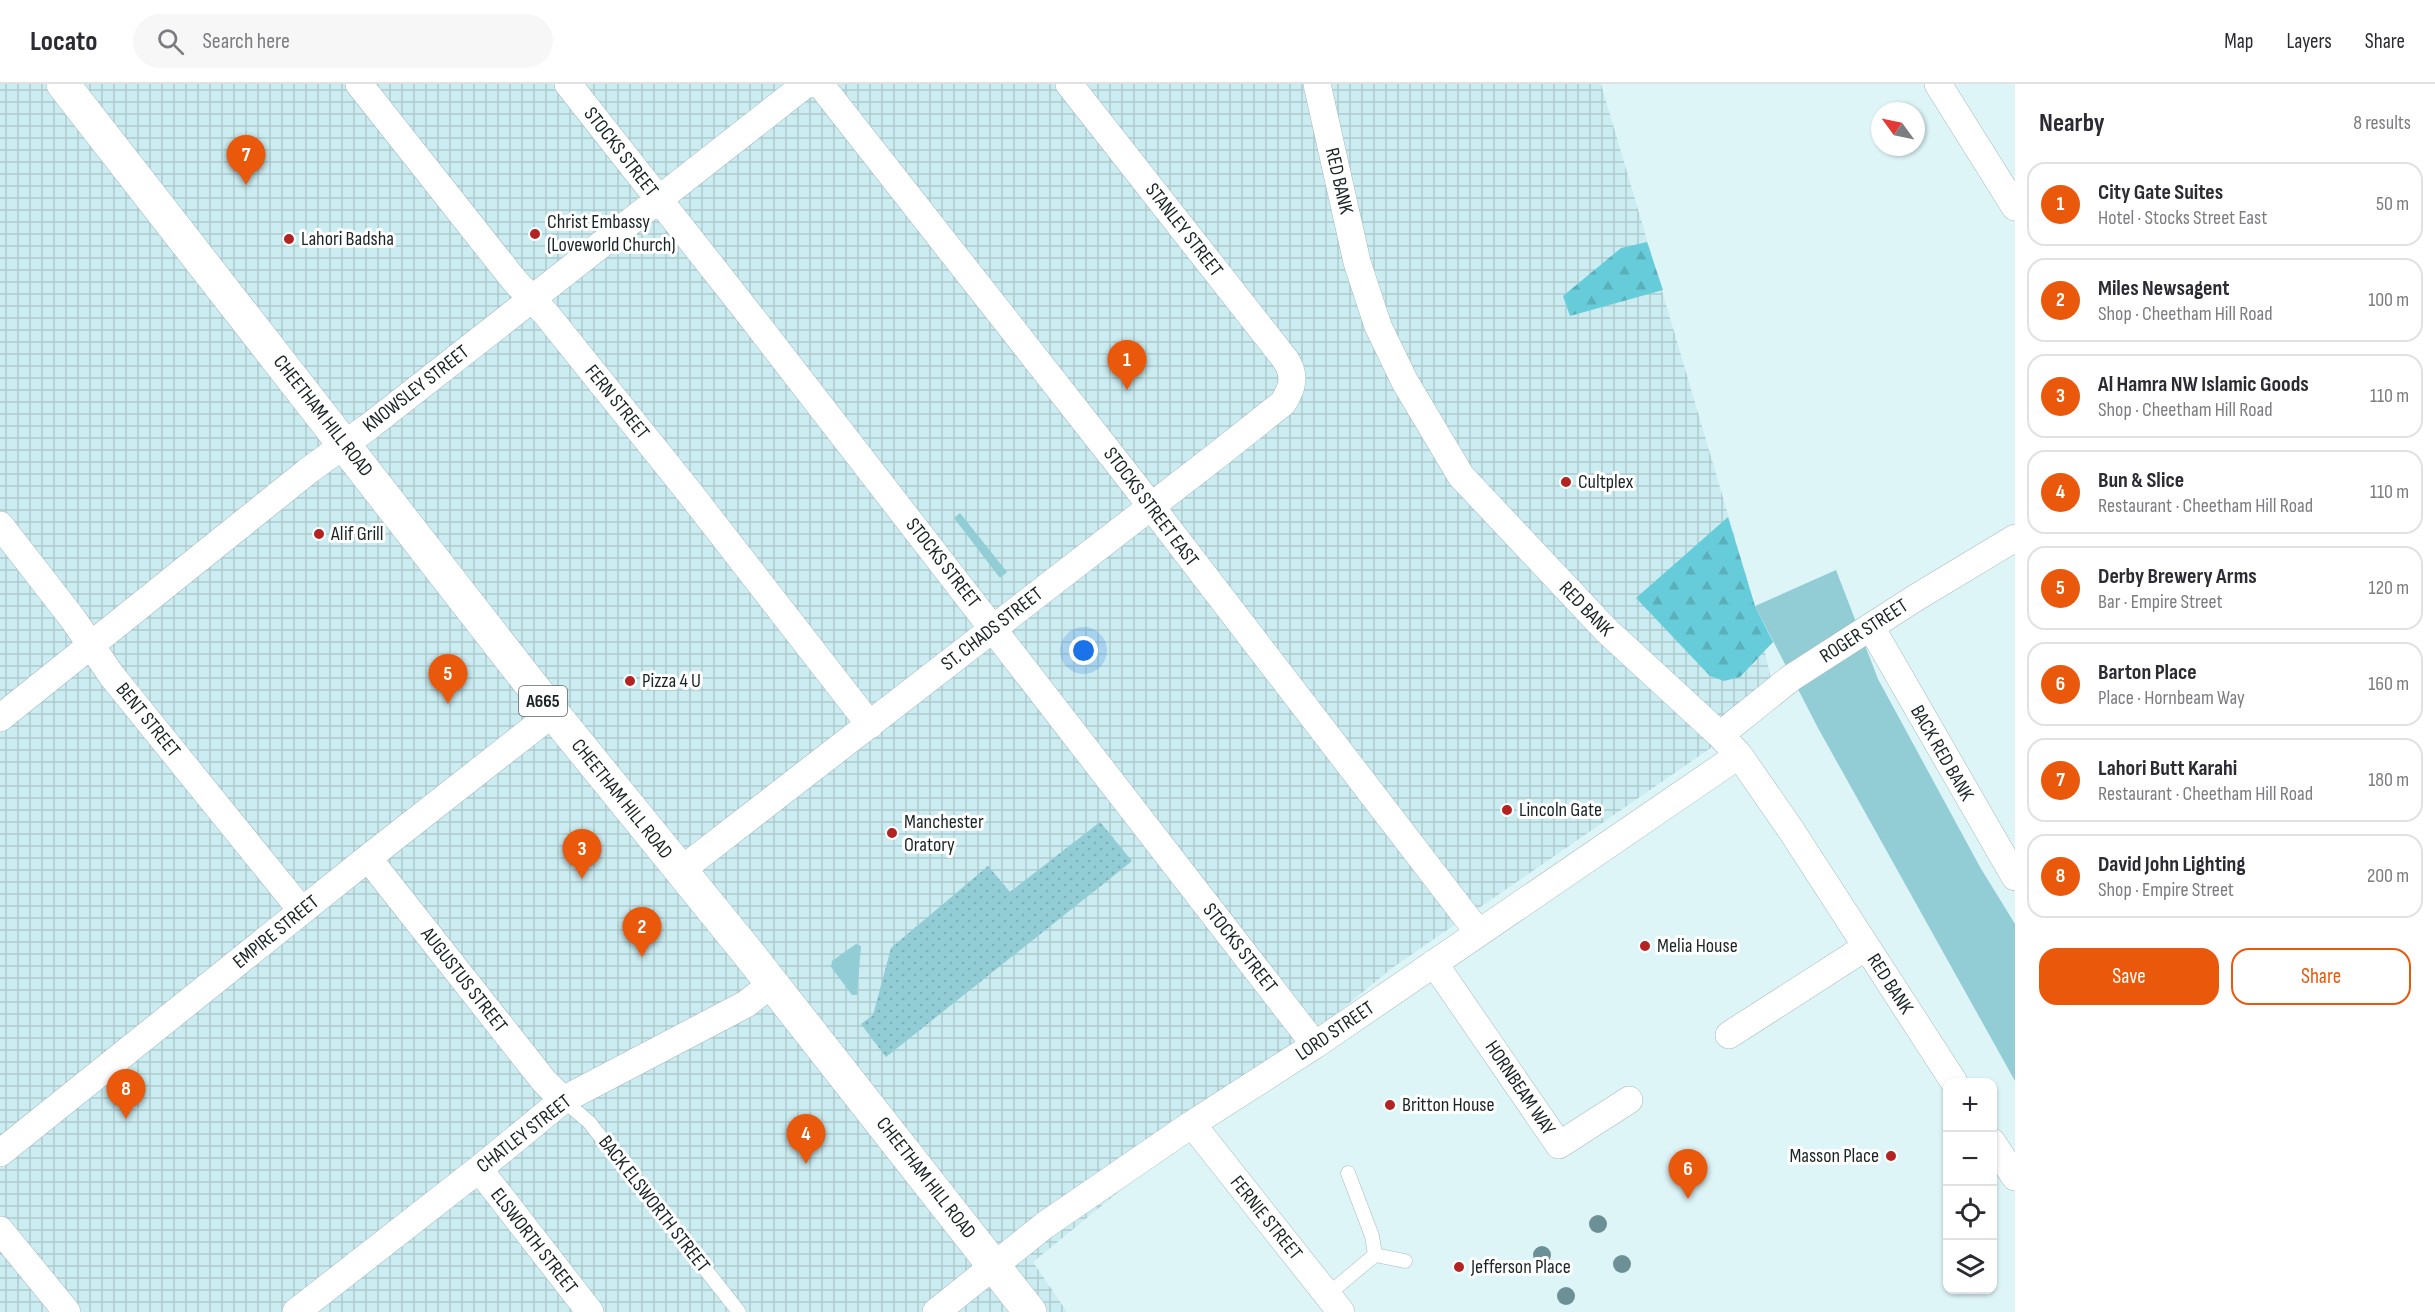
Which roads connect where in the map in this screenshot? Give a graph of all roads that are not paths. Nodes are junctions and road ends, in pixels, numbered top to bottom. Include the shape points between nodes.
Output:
1 (63, 84) edge
2 (359, 84) edge
3 (568, 84) edge
4 (806, 84) edge
5 (820, 84) edge
6 (1069, 84) edge
7 (1317, 84) edge
8 (1938, 84) edge
9 (658, 199) junction
10 (2015, 207) edge
11 (531, 298) junction
12 (1293, 379) joint
13 (344, 444) junction
14 (1151, 507) junction
15 (0, 525) edge
16 (2015, 538) edge
17 (1871, 627) junction
18 (993, 628) junction
19 (92, 646) junction
20 (553, 713) junction
21 (0, 718) edge
22 (870, 725) junction
23 (1720, 735) junction
24 (1739, 755) junction
25 (368, 858) junction
26 (680, 871) junction
27 (2015, 877) edge
28 (302, 911) junction
29 (1478, 932) junction
30 (1866, 947) junction
31 (1434, 963) junction
32 (771, 984) junction
33 (1729, 1035) dead end
34 (1315, 1045) junction
35 (1951, 1078) edge
36 (563, 1100) junction
37 (1629, 1100) dead end
38 (1192, 1124) junction
39 (1997, 1150) edge
40 (0, 1153) edge
41 (479, 1169) junction
42 (1348, 1173) dead end
43 (2015, 1177) edge
44 (0, 1230) edge
45 (1375, 1255) junction
46 (1405, 1261) dead end
47 (995, 1267) junction
48 (1334, 1303) edge
49 (323, 1304) edge
50 (67, 1312) edge
51 (296, 1312) edge
52 (590, 1312) edge
53 (739, 1312) edge
54 (936, 1312) edge
55 (1030, 1312) edge

1 - 13 highway, CHEETHAM HILL ROAD / A665
2 - 11 street, FERN STREET
3 - 9 street, STOCKS STREET
4 - 9 street, KNOWSLEY STREET
5 - 14 street, STOCKS STREET EAST
6 - 12 street, STANLEY STREET via 1285,359
7 - 23 street, RED BANK via 1357,262 1378,326 1405,382 1461,476 1606,630
8 - 10 street
9 - 11 street, KNOWSLEY STREET
9 - 18 street, STOCKS STREET
11 - 13 street, KNOWSLEY STREET
11 - 22 street, FERN STREET via 689,492
12 - 14 street, ST. CHADS STREET via 1283,403
13 - 19 street, KNOWSLEY STREET
13 - 20 highway, CHEETHAM HILL ROAD / A665
14 - 18 street, ST. CHADS STREET
14 - 29 street, STOCKS STREET EAST
15 - 19 street, BENT STREET
16 - 17 street, ROGER STREET
17 - 23 street, ROGER STREET via 1791,678
17 - 27 street, BACK RED BANK
18 - 22 street, ST. CHADS STREET
18 - 34 street, STOCKS STREET
19 - 21 street, KNOWSLEY STREET
19 - 28 street, BENT STREET
20 - 25 street, EMPIRE STREET
20 - 26 highway, CHEETHAM HILL ROAD / A665
22 - 26 street, ST. CHADS STREET
23 - 24 street, RED BANK
24 - 29 street, LORD STREET
24 - 30 street, RED BANK
25 - 28 street, EMPIRE STREET
25 - 36 street, AUGUSTUS STREET
26 - 32 highway, CHEETHAM HILL ROAD / A665
28 - 40 street, EMPIRE STREET
29 - 31 street, LORD STREET
30 - 33 street
30 - 35 street, RED BANK
31 - 34 street, LORD STREET
31 - 37 street, HORNBEAM WAY via 1559,1145
32 - 36 street, CHATLEY STREET via 746,1004
32 - 47 highway, CHEETHAM HILL ROAD / A665
34 - 38 street, LORD STREET
36 - 41 street, CHATLEY STREET
36 - 53 lane, BACK ELSWORTH STREET via 589,1122
38 - 47 street, LORD STREET via 1045,1225
38 - 48 street, FERNIE STREET
39 - 43 street
41 - 49 street, CHATLEY STREET
41 - 52 street, ELSWORTH STREET
42 - 45 lane via 1372,1236
44 - 50 street
45 - 46 lane
45 - 48 lane
47 - 54 street, LORD STREET
47 - 55 highway, CHEETHAM HILL ROAD / A665
49 - 51 street, CHATLEY STREET

